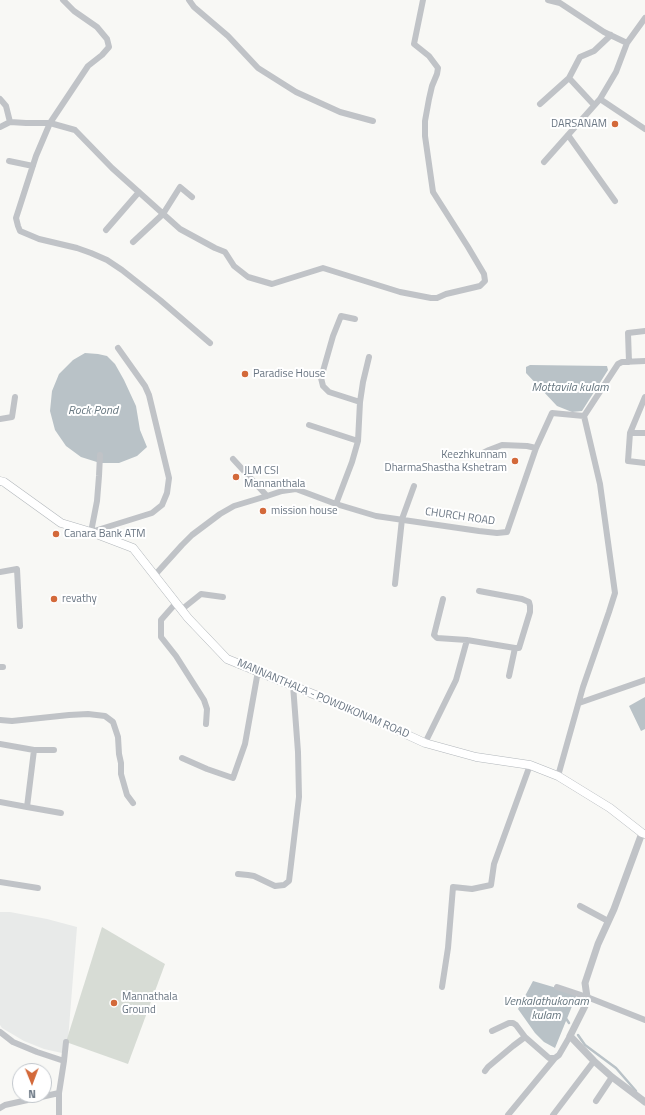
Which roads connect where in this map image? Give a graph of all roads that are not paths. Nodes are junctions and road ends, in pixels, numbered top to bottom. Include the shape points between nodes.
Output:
1 (63, 0) edge
2 (189, 0) edge
3 (423, 0) edge
4 (548, 0) edge
5 (645, 18) edge
6 (612, 35) junction
7 (627, 43) junction
8 (569, 78) junction
9 (0, 99) edge
10 (600, 99) junction
11 (540, 104) dead end
12 (594, 105) junction
13 (373, 121) dead end
14 (10, 122) junction
15 (50, 123) junction
16 (0, 127) edge
17 (645, 129) edge
18 (568, 135) junction
19 (8, 161) dead end
20 (544, 162) dead end
21 (33, 166) junction
22 (139, 192) junction
23 (192, 197) dead end
24 (615, 201) dead end
25 (164, 214) junction
26 (106, 230) dead end
27 (133, 242) dead end
28 (355, 319) dead end
29 (645, 331) edge
30 (210, 343) dead end
31 (118, 348) dead end
32 (369, 357) dead end
33 (645, 361) edge
34 (629, 362) junction
35 (14, 397) dead end
36 (645, 397) edge
37 (360, 402) junction
38 (584, 416) junction
39 (0, 419) edge
40 (310, 425) dead end
41 (630, 433) junction
42 (645, 433) edge
43 (358, 441) junction
44 (536, 448) junction
45 (447, 454) dead end
46 (100, 455) dead end
47 (233, 459) dead end
48 (645, 463) edge
49 (0, 480) edge
50 (414, 486) dead end
51 (267, 496) junction
52 (336, 504) junction
53 (402, 519) junction
54 (91, 532) junction
55 (0, 572) edge
56 (154, 576) junction
57 (395, 584) dead end
58 (480, 591) dead end
59 (222, 597) dead end
60 (442, 599) dead end
61 (176, 603) junction
62 (181, 610) junction
63 (20, 626) dead end
64 (467, 640) junction
65 (515, 648) junction
66 (258, 672) junction
67 (509, 676) dead end
68 (645, 680) edge
69 (293, 685) junction
70 (578, 703) junction
71 (0, 720) edge
72 (206, 724) dead end
73 (425, 743) junction
74 (0, 744) edge
75 (34, 750) junction
76 (54, 750) dead end
77 (182, 758) dead end
78 (530, 765) junction
79 (558, 776) junction
80 (0, 802) edge
81 (132, 803) dead end
82 (27, 807) junction
83 (61, 813) dead end
84 (643, 834) edge
85 (238, 874) dead end
86 (0, 882) edge
87 (38, 888) dead end
88 (580, 906) dead end
89 (608, 921) junction
90 (557, 986) dead end
91 (442, 987) dead end
92 (587, 997) junction
93 (645, 1020) edge
94 (492, 1031) dead end
95 (0, 1032) edge
96 (570, 1036) junction
97 (525, 1037) junction
98 (66, 1042) dead end
99 (555, 1058) junction
100 (594, 1060) junction
101 (64, 1061) junction
102 (486, 1071) dead end
103 (612, 1076) junction
104 (59, 1093) junction
105 (596, 1100) dead end
106 (645, 1102) edge
107 (0, 1108) edge
108 (59, 1115) edge
109 (508, 1115) edge
110 (553, 1115) edge

1 - 15 street via 101,31 108,39 109,47 88,66
2 - 13 street via 258,68 296,92 340,112
3 - 25 street via 414,44 429,56 438,68 425,121 433,192 484,274 485,281 480,286 431,298 400,292 323,268 272,284 248,277 234,266 225,252 180,229
4 - 6 street via 560,3
5 - 7 street
6 - 7 street
6 - 8 street via 594,51 580,57
7 - 10 street via 616,72
8 - 11 street
8 - 12 street
9 - 14 street via 6,106
10 - 12 street
10 - 17 street
12 - 18 street
14 - 15 street
14 - 16 street
15 - 21 street
15 - 22 street via 75,130
18 - 20 street
18 - 24 street
19 - 21 street
21 - 30 street via 16,218 20,231 107,260 160,300
22 - 25 street
22 - 26 street
23 - 25 street via 180,187
25 - 27 street
28 - 37 street via 340,316 321,378 323,386 329,392
29 - 34 street via 628,333
31 - 54 street via 149,395 169,478 167,493 162,505 152,513
32 - 37 street
33 - 34 street
34 - 38 street via 618,364
35 - 39 street via 12,417
36 - 41 street
37 - 43 street
38 - 44 street, CHURCH ROAD via 552,413
38 - 70 street via 600,484 615,593
40 - 43 street
41 - 42 street
41 - 48 street via 628,461
43 - 52 street
44 - 45 street via 502,445 471,456
44 - 53 street, CHURCH ROAD via 507,532 479,531
46 - 54 street via 100,476
47 - 51 street
49 - 54 main road, MANNANTHALA - POWDIKONAM ROAD via 61,523
50 - 53 street
51 - 52 street, CHURCH ROAD via 296,489
51 - 56 street, CHURCH ROAD via 234,506 220,514 192,535
52 - 53 street, CHURCH ROAD via 376,516
53 - 57 street
54 - 56 main road, MANNANTHALA - POWDIKONAM ROAD via 133,548
55 - 63 street via 16,569
56 - 61 main road, MANNANTHALA - POWDIKONAM ROAD
58 - 65 street via 529,602 530,612 519,648
59 - 62 street via 201,594
60 - 64 street via 434,635 437,638
61 - 62 main road, MANNANTHALA - POWDIKONAM ROAD
61 - 72 street via 161,620 161,637 204,700 207,709
62 - 66 main road, MANNANTHALA - POWDIKONAM ROAD via 228,659
64 - 65 street
64 - 73 street via 456,680
65 - 67 street
66 - 69 main road, MANNANTHALA - POWDIKONAM ROAD
66 - 77 street via 245,744 233,778
68 - 70 street
69 - 73 main road, MANNANTHALA - POWDIKONAM ROAD
69 - 85 street via 299,797 289,881 284,885 275,886 248,875
70 - 79 street
71 - 81 street via 12,721 69,714 104,716 113,722 118,737 122,763 120,774
73 - 78 main road, MANNANTHALA - POWDIKONAM ROAD via 476,757
74 - 75 street
75 - 76 street
75 - 82 street
78 - 79 main road, MANNANTHALA - POWDIKONAM ROAD
78 - 91 street via 494,864 491,885 472,889 453,886
79 - 84 main road, MANNANTHALA - POWDIKONAM ROAD via 610,808
80 - 82 street
82 - 83 street
84 - 89 street
86 - 87 street
88 - 89 street
89 - 92 street via 585,983
90 - 92 street
92 - 93 street
92 - 96 street
94 - 97 street via 512,1023
95 - 101 street via 13,1042
96 - 99 street via 559,1056
96 - 100 street
97 - 99 street via 549,1058
97 - 102 street
98 - 101 street
99 - 109 street
100 - 103 street
100 - 110 street
101 - 104 street
103 - 105 street
103 - 106 street
104 - 107 street
104 - 108 street

